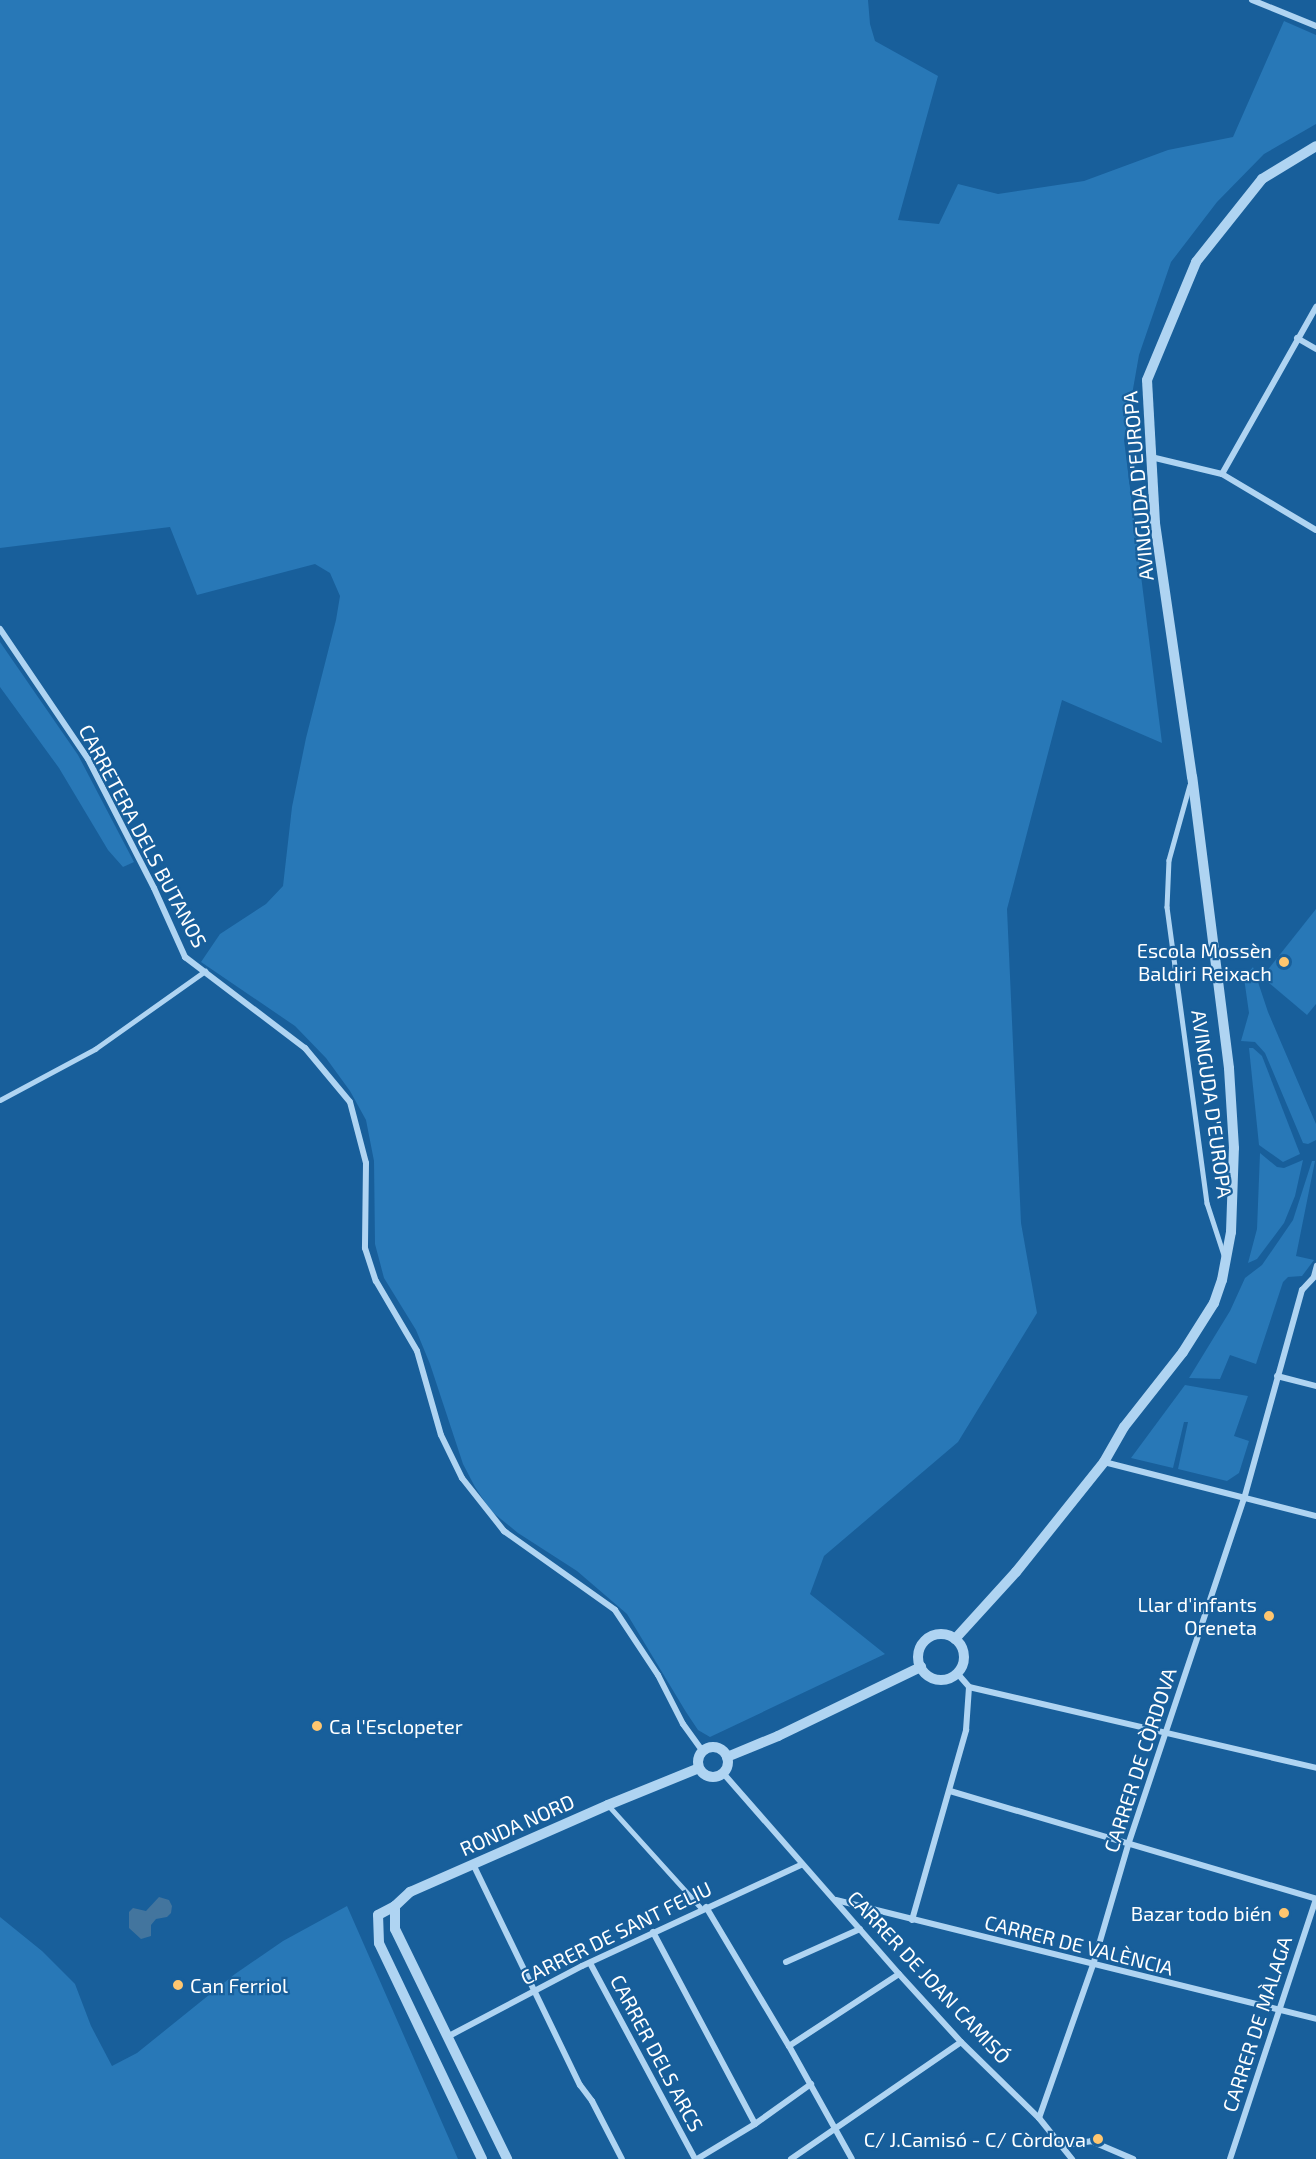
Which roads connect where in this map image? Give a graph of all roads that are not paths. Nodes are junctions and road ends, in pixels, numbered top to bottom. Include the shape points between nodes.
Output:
1 (1252, 0) edge
2 (1316, 26) edge
3 (1316, 146) edge
4 (1316, 307) edge
5 (1298, 338) junction
6 (1316, 349) edge
7 (1151, 457) junction
8 (1222, 474) junction
9 (1316, 530) edge
10 (0, 629) edge
11 (1192, 777) junction
12 (205, 971) junction
13 (0, 1100) edge
14 (1225, 1257) junction
15 (1316, 1265) edge
16 (1314, 1276) edge
17 (1277, 1376) junction
18 (1316, 1386) edge
19 (1104, 1462) junction
20 (1244, 1498) junction
21 (1316, 1516) edge
22 (955, 1639) junction
23 (921, 1667) junction
24 (957, 1673) junction
25 (969, 1687) junction
26 (1165, 1735) junction
27 (702, 1750) junction
28 (727, 1757) junction
29 (699, 1768) junction
30 (1316, 1768) edge
31 (723, 1773) junction
32 (950, 1791) junction
33 (608, 1804) junction
34 (1130, 1842) junction
35 (472, 1864) junction
36 (801, 1864) junction
37 (1316, 1899) edge
38 (835, 1900) junction
39 (394, 1906) junction
40 (704, 1908) junction
41 (912, 1920) junction
42 (860, 1929) junction
43 (653, 1932) junction
44 (786, 1962) dead end
45 (590, 1963) junction
46 (1093, 1965) junction
47 (899, 1974) junction
48 (532, 1992) junction
49 (1277, 2011) junction
50 (1316, 2019) edge
51 (449, 2036) junction
52 (961, 2042) junction
53 (789, 2046) junction
54 (810, 2084) junction
55 (1039, 2118) junction
56 (755, 2124) junction
57 (837, 2130) junction
58 (1061, 2146) junction
59 (482, 2159) edge
60 (507, 2159) edge
61 (622, 2159) edge
62 (696, 2159) edge
63 (791, 2159) edge
64 (852, 2159) edge
65 (1072, 2159) edge
66 (1133, 2159) edge
67 (1230, 2159) edge

1 - 2 street
3 - 7 street, AVINGUDA D'EUROPA via 1262,179 1196,262 1147,380
4 - 5 street
5 - 6 street
5 - 8 street
7 - 8 street
7 - 11 street, AVINGUDA D'EUROPA via 1155,523
8 - 9 street
10 - 12 street, CARRETERA DELS BUTANOS via 88,759 185,957
11 - 14 street, AVINGUDA D'EUROPA via 1228,1068 1234,1148 1231,1232
11 - 14 lane, AVINGUDA D'EUROPA via 1169,860 1167,907 1207,1203
12 - 13 lane via 94,1049
12 - 27 street, CARRETERA DELS BUTANOS via 305,1048 350,1102 366,1163 366,1248 376,1281 417,1351 441,1435 462,1478 504,1531 615,1610
14 - 19 street, AVINGUDA D'EUROPA via 1214,1303 1183,1352 1124,1427
15 - 16 lane
16 - 17 street, CARRER DE CÒRDOVA via 1302,1290
17 - 18 street
17 - 20 street, CARRER DE CÒRDOVA
19 - 20 street
19 - 22 street, AVINGUDA D'EUROPA via 1016,1572
20 - 21 street
20 - 26 street, CARRER DE CÒRDOVA
22 - 23 street via 940,1634 926,1640 919,1651
22 - 24 street via 964,1658
23 - 24 street via 935,1679 947,1679
23 - 28 street
24 - 25 street
25 - 26 street
25 - 32 street via 966,1730
26 - 30 street
26 - 34 street, CARRER DE CÒRDOVA
27 - 28 street via 716,1747
27 - 29 street
28 - 31 street via 728,1766
29 - 31 street via 708,1776
29 - 33 street, RONDA NORD
31 - 36 street, CARRER DE JOAN CAMISÓ
32 - 34 street
32 - 41 street
33 - 35 street, RONDA NORD
33 - 40 lane
34 - 37 street
34 - 46 street, CARRER DE CÒRDOVA
35 - 39 street, RONDA NORD via 410,1892
35 - 48 street
36 - 38 street, CARRER DE JOAN CAMISÓ
36 - 40 street, CARRER DE SANT FELIU
37 - 49 street, CARRER DE MÀLAGA
38 - 41 street, CARRER DE VALÈNCIA
38 - 42 street, CARRER DE JOAN CAMISÓ
39 - 51 street via 395,1929
39 - 59 street, RONDA NORD via 378,1915 379,1943
40 - 43 street, CARRER DE SANT FELIU
40 - 53 street
41 - 46 street, CARRER DE VALÈNCIA
42 - 44 street
42 - 47 street, CARRER DE JOAN CAMISÓ
43 - 45 street, CARRER DE SANT FELIU
43 - 56 street
45 - 48 street, CARRER DE SANT FELIU
45 - 62 street, CARRER DELS ARCS
46 - 49 street, CARRER DE VALÈNCIA
46 - 55 street, CARRER DE CÒRDOVA
47 - 52 street, CARRER DE JOAN CAMISÓ
47 - 53 street
48 - 51 street, CARRER DE SANT FELIU
48 - 61 street
49 - 50 street, CARRER DE VALÈNCIA
49 - 67 street, CARRER DE MÀLAGA
51 - 60 street
52 - 55 street, CARRER DE JOAN CAMISÓ
52 - 57 street
53 - 54 street
54 - 56 street
54 - 57 street
55 - 58 street, CARRER DE JOAN CAMISÓ
56 - 62 street
57 - 63 street
57 - 64 street
58 - 65 street, CARRER DE JOAN CAMISÓ
58 - 66 street via 1091,2141

